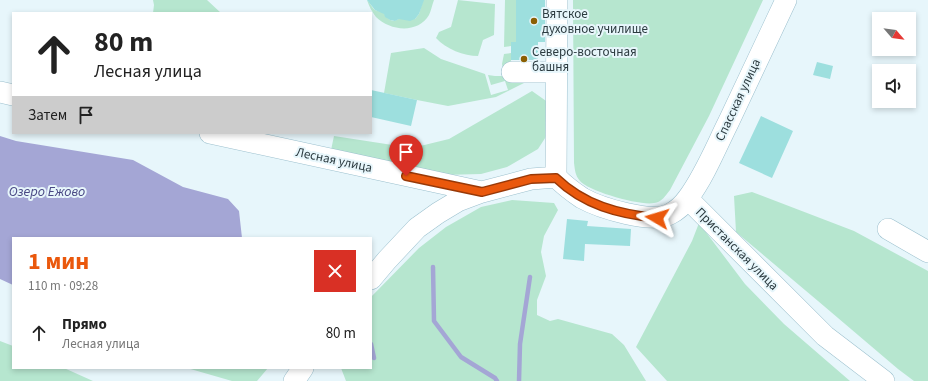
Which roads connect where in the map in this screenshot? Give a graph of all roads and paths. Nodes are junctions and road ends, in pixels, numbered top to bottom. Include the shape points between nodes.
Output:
1 (557, 0) edge
2 (786, 0) edge
3 (512, 72) dead end
4 (557, 72) junction
5 (0, 92) edge
6 (12, 95) edge
7 (215, 134) edge
8 (556, 178) junction
9 (482, 192) junction
10 (688, 199) junction
11 (888, 229) dead end
12 (928, 252) edge
13 (372, 278) edge
14 (302, 369) edge
15 (294, 381) edge
16 (884, 381) edge

1 - 4 street
2 - 10 street, Спасская улица via 705,170
3 - 4 street
4 - 8 street
5 - 6 street
7 - 9 street, Лесная улица
8 - 9 street via 531,179
8 - 10 street, Пристанская улица via 566,187 599,206 640,216 657,218 669,215
9 - 13 street via 458,201 417,228
10 - 16 street, Пристанская улица via 825,336
11 - 12 street
14 - 15 street

